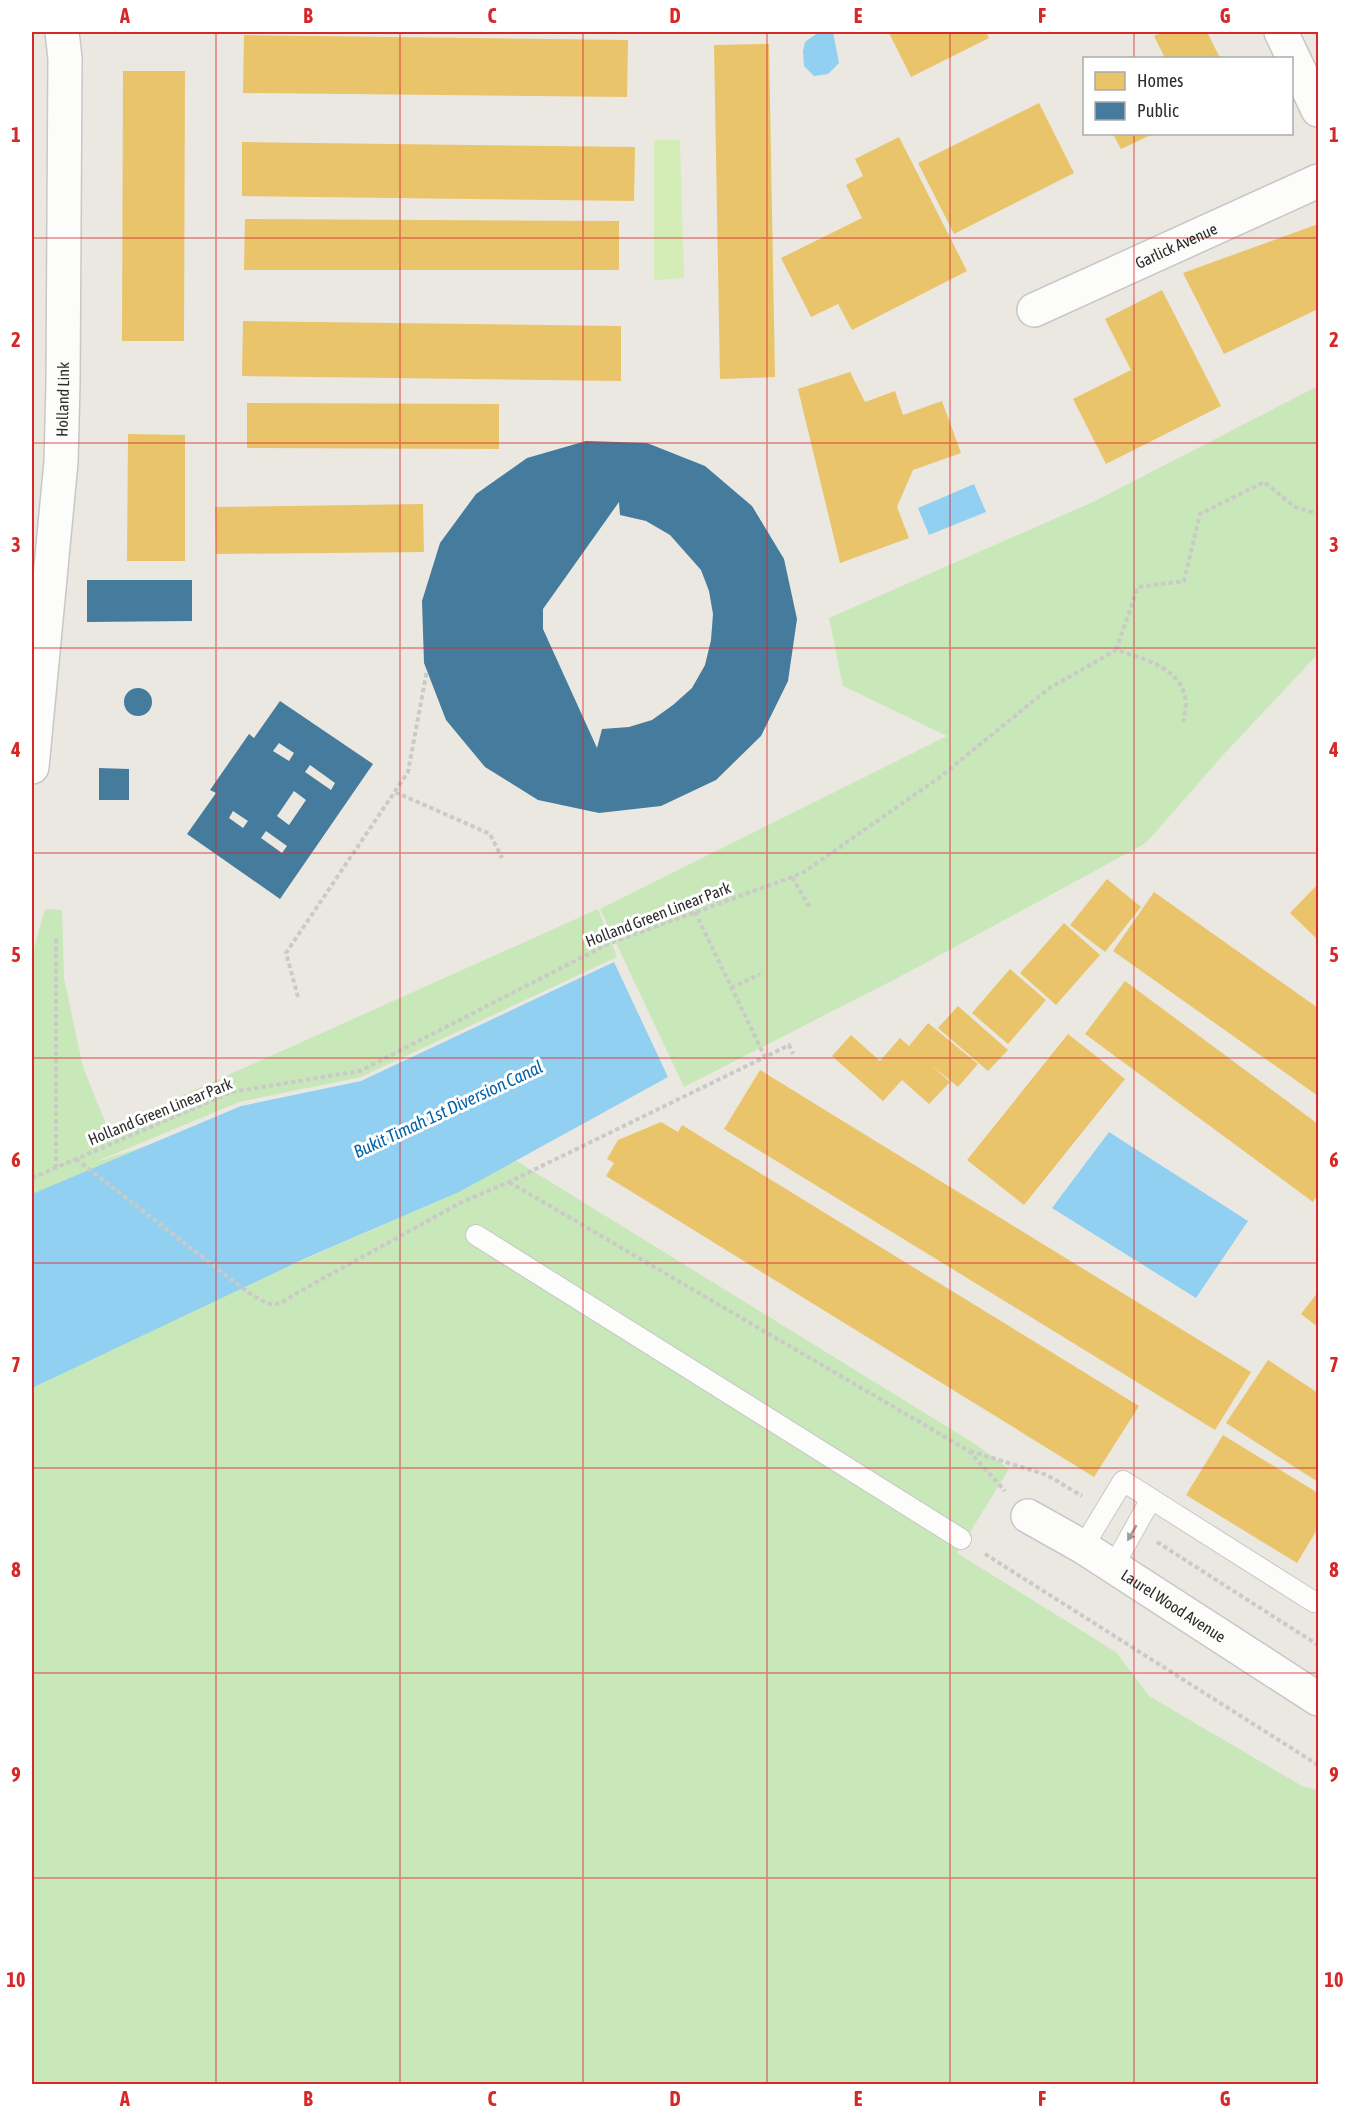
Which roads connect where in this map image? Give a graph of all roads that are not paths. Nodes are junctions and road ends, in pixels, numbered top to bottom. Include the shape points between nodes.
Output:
1 (62, 32) edge
2 (1281, 32) edge
3 (1293, 57) edge
4 (1293, 57) edge
5 (1318, 110) edge
6 (1318, 182) edge
7 (1034, 310) dead end
8 (32, 767) edge
9 (476, 1235) dead end
10 (1151, 1499) junction
11 (1028, 1516) road end
12 (961, 1539) road end
13 (1083, 1547) junction
14 (1113, 1567) junction
15 (1314, 1602) dead end
16 (1318, 1699) edge

1 - 8 street, Holland Link via 65,70 61,462
2 - 3 street
4 - 5 street
6 - 7 street, Garlick Avenue
9 - 12 lane
10 - 13 lane via 1123,1481
10 -> 14 lane
10 - 15 lane
11 - 13 street, Laurel Wood Avenue
13 - 14 street, Laurel Wood Avenue
14 - 16 street, Laurel Wood Avenue

